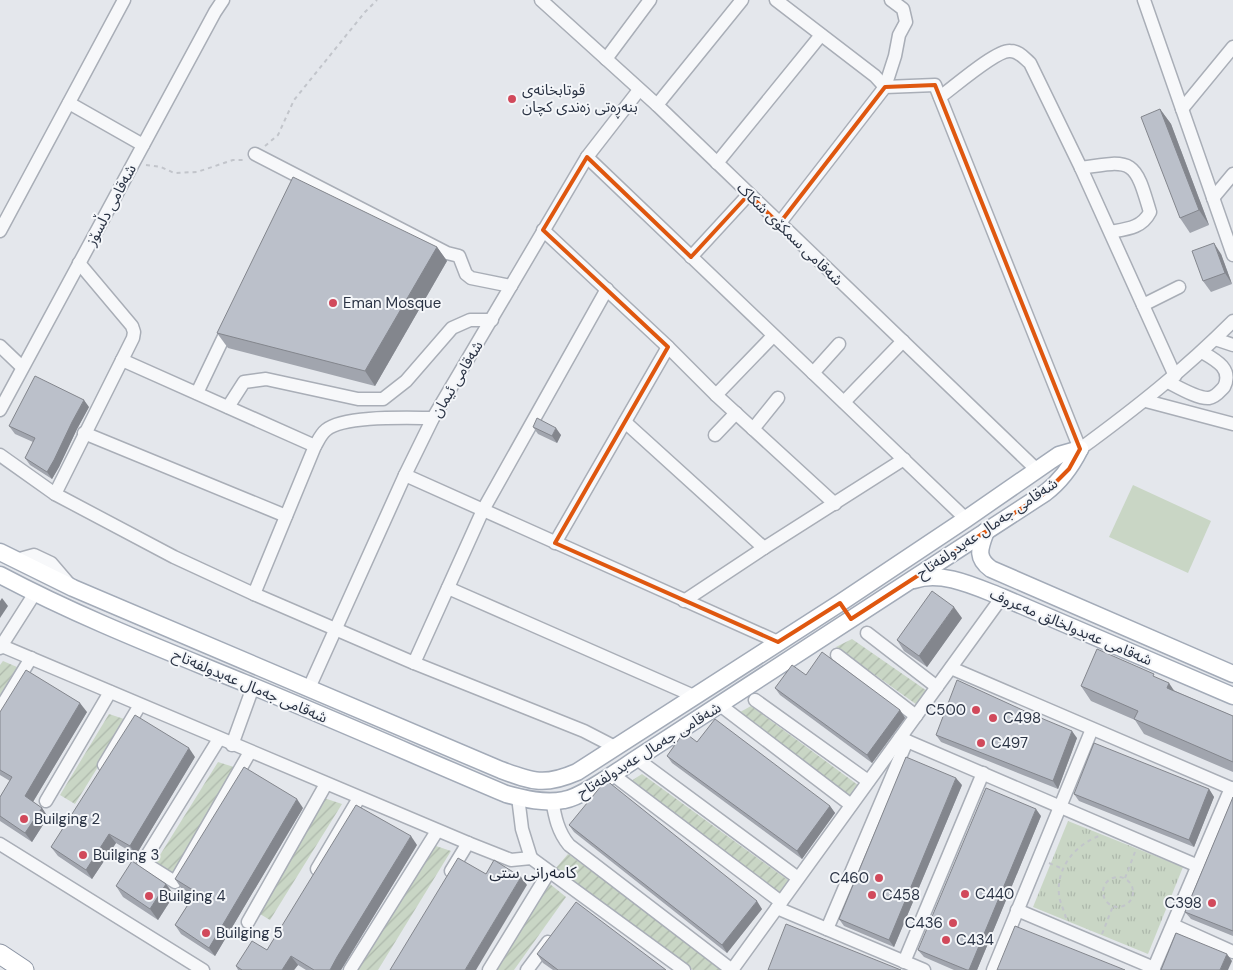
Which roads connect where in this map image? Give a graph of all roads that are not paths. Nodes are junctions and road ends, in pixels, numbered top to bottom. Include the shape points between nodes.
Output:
1 (124, 0) edge
2 (223, 0) edge
3 (650, 0) edge
4 (742, 0) edge
5 (776, 0) edge
6 (892, 0) edge
7 (543, 1) edge
8 (1149, 3) edge
9 (821, 35) junction
10 (1233, 47) edge
11 (606, 59) junction
12 (885, 87) junction
13 (639, 90) junction
14 (940, 97) junction
15 (69, 103) junction
16 (657, 105) junction
17 (1182, 109) junction
18 (143, 145) junction
19 (255, 154) road end
20 (587, 157) junction
21 (717, 163) junction
22 (1081, 168) junction
23 (1233, 174) edge
24 (749, 194) junction
25 (1213, 198) junction
26 (779, 224) junction
27 (543, 230) junction
28 (0, 231) edge
29 (1110, 232) junction
30 (1233, 255) edge
31 (691, 257) junction
32 (80, 263) junction
33 (511, 286) junction
34 (1179, 288) dead end
35 (607, 289) junction
36 (1143, 305) junction
37 (236, 312) edge
38 (492, 320) junction
39 (1233, 321) edge
40 (774, 336) junction
41 (1215, 339) junction
42 (903, 341) junction
43 (839, 344) dead end
44 (1233, 345) edge
45 (0, 346) edge
46 (668, 347) junction
47 (1202, 352) junction
48 (122, 360) junction
49 (22, 367) junction
50 (813, 373) junction
51 (1172, 379) junction
52 (197, 393) junction
53 (716, 395) junction
54 (778, 398) dead end
55 (1146, 400) junction
56 (844, 402) junction
57 (228, 407) junction
58 (0, 410) edge
59 (736, 414) junction
60 (433, 418) junction
61 (625, 422) junction
62 (1233, 424) edge
63 (753, 429) junction
64 (84, 433) junction
65 (715, 435) dead end
66 (315, 446) junction
67 (1080, 449) junction
68 (0, 455) edge
69 (904, 459) junction
70 (1037, 470) junction
71 (405, 475) junction
72 (54, 494) junction
73 (835, 504) junction
74 (483, 510) junction
75 (286, 516) junction
76 (966, 520) junction
77 (986, 532) junction
78 (554, 543) junction
79 (764, 548) junction
80 (0, 552) edge
81 (0, 575) edge
82 (905, 584) junction
83 (448, 588) junction
84 (35, 593) junction
85 (254, 594) junction
86 (1002, 597) junction
87 (684, 601) junction
88 (840, 603) junction
89 (851, 619) junction
90 (337, 629) junction
91 (868, 633) dead end
92 (778, 642) junction
93 (1, 647) edge
94 (837, 655) dead end
95 (31, 658) junction
96 (414, 663) junction
97 (951, 668) junction
98 (1233, 674) edge
99 (253, 687) junction
100 (937, 687) junction
101 (309, 688) junction
102 (110, 692) junction
103 (694, 696) junction
104 (1233, 696) edge
105 (756, 700) dead end
106 (140, 705) junction
107 (720, 705) junction
108 (0, 709) edge
109 (916, 716) junction
110 (1092, 729) junction
111 (218, 739) junction
112 (904, 739) junction
113 (232, 744) junction
114 (616, 747) junction
115 (250, 752) junction
116 (637, 759) junction
117 (98, 773) edge
118 (982, 773) junction
119 (612, 774) junction
120 (868, 782) junction
121 (326, 784) junction
122 (1232, 788) edge
123 (518, 797) junction
124 (359, 798) junction
125 (552, 800) junction
126 (46, 801) dead end
127 (851, 806) junction
128 (1060, 807) junction
129 (437, 831) junction
130 (468, 843) junction
131 (0, 844) edge
132 (532, 858) junction
133 (1198, 866) junction
134 (549, 872) junction
135 (798, 878) junction
136 (310, 880) edge
137 (442, 886) edge
138 (779, 905) junction
139 (1017, 910) junction
140 (248, 922) dead end
141 (1173, 925) junction
142 (827, 929) junction
143 (553, 934) edge
144 (1233, 952) edge
145 (0, 954) edge
146 (904, 962) junction
147 (532, 968) edge
148 (1154, 969) edge
149 (24, 970) edge
150 (203, 970) edge
151 (350, 970) edge
152 (489, 970) edge
153 (684, 970) edge
154 (732, 970) edge
155 (924, 970) edge
156 (993, 970) edge

1 - 15 street
2 - 18 street, شەقامی دڵسۆز
3 - 11 street
4 - 16 street
5 - 9 street
6 - 12 street via 903,9 906,22 899,35
7 - 11 street, شەقامی سمکۆی شکاک
8 - 17 street
9 - 12 street
9 - 21 street
10 - 17 street
11 - 13 street, شەقامی سمکۆی شکاک
12 - 14 street via 935,85
12 - 26 street
13 - 16 street, شەقامی سمکۆی شکاک
13 - 20 street, شەقامی ئیمان
14 - 22 street via 998,54 1019,53 1030,64
14 - 67 street
15 - 18 street
15 - 28 street
16 - 21 street, شەقامی سمکۆی شکاک
17 - 25 street
18 - 32 street, شەقامی دڵسۆز
19 - 33 street via 299,182 446,253 459,256 471,278
20 - 27 street, شەقامی ئیمان
20 - 31 street
21 - 24 street, شەقامی سمکۆی شکاک
22 - 29 street
22 - 29 street via 1121,163 1132,168 1141,182 1150,212 1145,221 1133,228
23 - 25 street
24 - 26 street, شەقامی سمکۆی شکاک
24 - 31 street
25 - 30 street
26 - 42 street, شەقامی سمکۆی شکاک
27 - 33 street, شەقامی ئیمان
27 - 35 street
29 - 36 street
31 - 40 street
32 - 48 street via 132,326 133,338
32 - 49 street, شەقامی دڵسۆز
33 - 38 street, شەقامی ئیمان
34 - 36 street
35 - 46 street
35 - 74 street
36 - 51 street
37 - 52 street
38 - 57 street via 470,320 452,328 406,381 383,399 358,399 266,379 244,382
38 - 60 street, شەقامی ئیمان
39 - 41 street, شەقامی جەمال عەبدولفەتاح
40 - 50 street
40 - 53 street
41 - 44 street
41 - 47 street, شەقامی جەمال عەبدولفەتاح
42 - 56 street
42 - 70 street, شەقامی سمکۆی شکاک
43 - 50 street
45 - 49 street
46 - 53 street
46 - 61 street
47 - 51 street, شەقامی جەمال عەبدولفەتاح
47 - 51 street via 1227,367 1231,374 1215,396 1201,397
48 - 52 street
48 - 64 street
49 - 58 street, شەقامی دڵسۆز
50 - 56 street
51 - 55 street, شەقامی جەمال عەبدولفەتاح
52 - 57 street
53 - 59 street
54 - 63 street
55 - 62 street
55 - 67 street, شەقامی جەمال عەبدولفەتاح
56 - 69 street
57 - 66 street
59 - 63 street
59 - 65 street
60 - 66 street via 378,417 343,423 325,430
60 - 71 street, شەقامی ئیمان
61 - 78 street
61 - 79 street
63 - 73 street
64 - 72 street
64 - 75 street
66 - 75 street
67 - 70 main road, شەقامی جەمال عەبدولفەتاح via 1059,455
67 - 77 main road, شەقامی جەمال عەبدولفەتاح via 1054,486
68 - 72 street
69 - 73 street
69 - 76 street
70 - 76 main road, شەقامی جەمال عەبدولفەتاح
71 - 74 street
71 - 90 street, شەقامی ئیمان
72 - 85 street via 174,557
73 - 79 street
74 - 78 street
74 - 83 street
75 - 85 street
76 - 88 main road, شەقامی جەمال عەبدولفەتاح
77 - 82 main road, شەقامی جەمال عەبدولفەتاح
77 - 98 main road, شەقامی عەبدولخالق مەعروف via 980,548 981,556 983,563 991,569
78 - 87 street
79 - 87 street
80 - 101 main road, شەقامی جەمال عەبدولفەتاح via 73,588
81 - 84 main road, شەقامی جەمال عەبدولفەتاح
82 - 86 main road, شەقامی عەبدولخالق مەعروف via 918,579 942,578
82 - 89 main road, شەقامی جەمال عەبدولفەتاح
83 - 96 street
83 - 103 street
84 - 93 street
84 - 99 main road, شەقامی جەمال عەبدولفەتاح via 114,630
85 - 90 street
86 - 97 street
86 - 104 main road, شەقامی عەبدولخالق مەعروف
87 - 92 street
88 - 89 main road
88 - 92 main road, شەقامی جەمال عەبدولفەتاح
89 - 107 main road, شەقامی جەمال عەبدولفەتاح
90 - 96 street
90 - 101 street, شەقامی ئیمان
91 - 100 street
92 - 103 main road, شەقامی جەمال عەبدولفەتاح
93 - 95 street
94 - 109 street
95 - 102 street
95 - 108 street
96 - 114 street
97 - 100 street
97 - 110 street
99 - 113 street
99 - 123 main road, شەقامی جەمال عەبدولفەتاح
100 - 109 street
101 - 114 main road, شەقامی جەمال عەبدولفەتاح via 533,781 548,782 570,775
102 - 106 street
102 - 126 street
103 - 114 main road, شەقامی جەمال عەبدولفەتاح
105 - 120 street
106 - 111 street
106 - 117 street
107 - 116 main road, شەقامی جەمال عەبدولفەتاح
107 - 127 street
109 - 112 street
110 - 122 street
110 - 128 street
111 - 113 street
111 - 115 street via 143,862 175,882
112 - 118 street
112 - 120 street
112 - 142 street
113 - 115 street
115 - 121 street
116 - 119 main road, شەقامی جەمال عەبدولفەتاح
116 - 135 street
118 - 128 street
118 - 146 street
119 - 125 main road, شەقامی جەمال عەبدولفەتاح via 568,799
119 - 138 street
120 - 127 street
121 - 124 street
121 - 140 street
122 - 133 street
123 - 125 main road, شەقامی جەمال عەبدولفەتاح
123 - 132 street via 522,829
124 - 129 street
124 - 136 street
125 - 154 street via 556,822 569,845
127 - 135 street
128 - 133 street
128 - 139 street
129 - 130 street
129 - 151 street
130 - 132 street via 511,860
130 - 137 street
131 - 150 street
132 - 134 street
133 - 141 street
134 - 152 street
134 - 153 street via 579,899
135 - 138 street
138 - 142 street
138 - 154 street
139 - 148 street
139 - 156 street
141 - 144 street
141 - 148 street
142 - 146 street
143 - 147 street
145 - 149 highway
146 - 155 street

